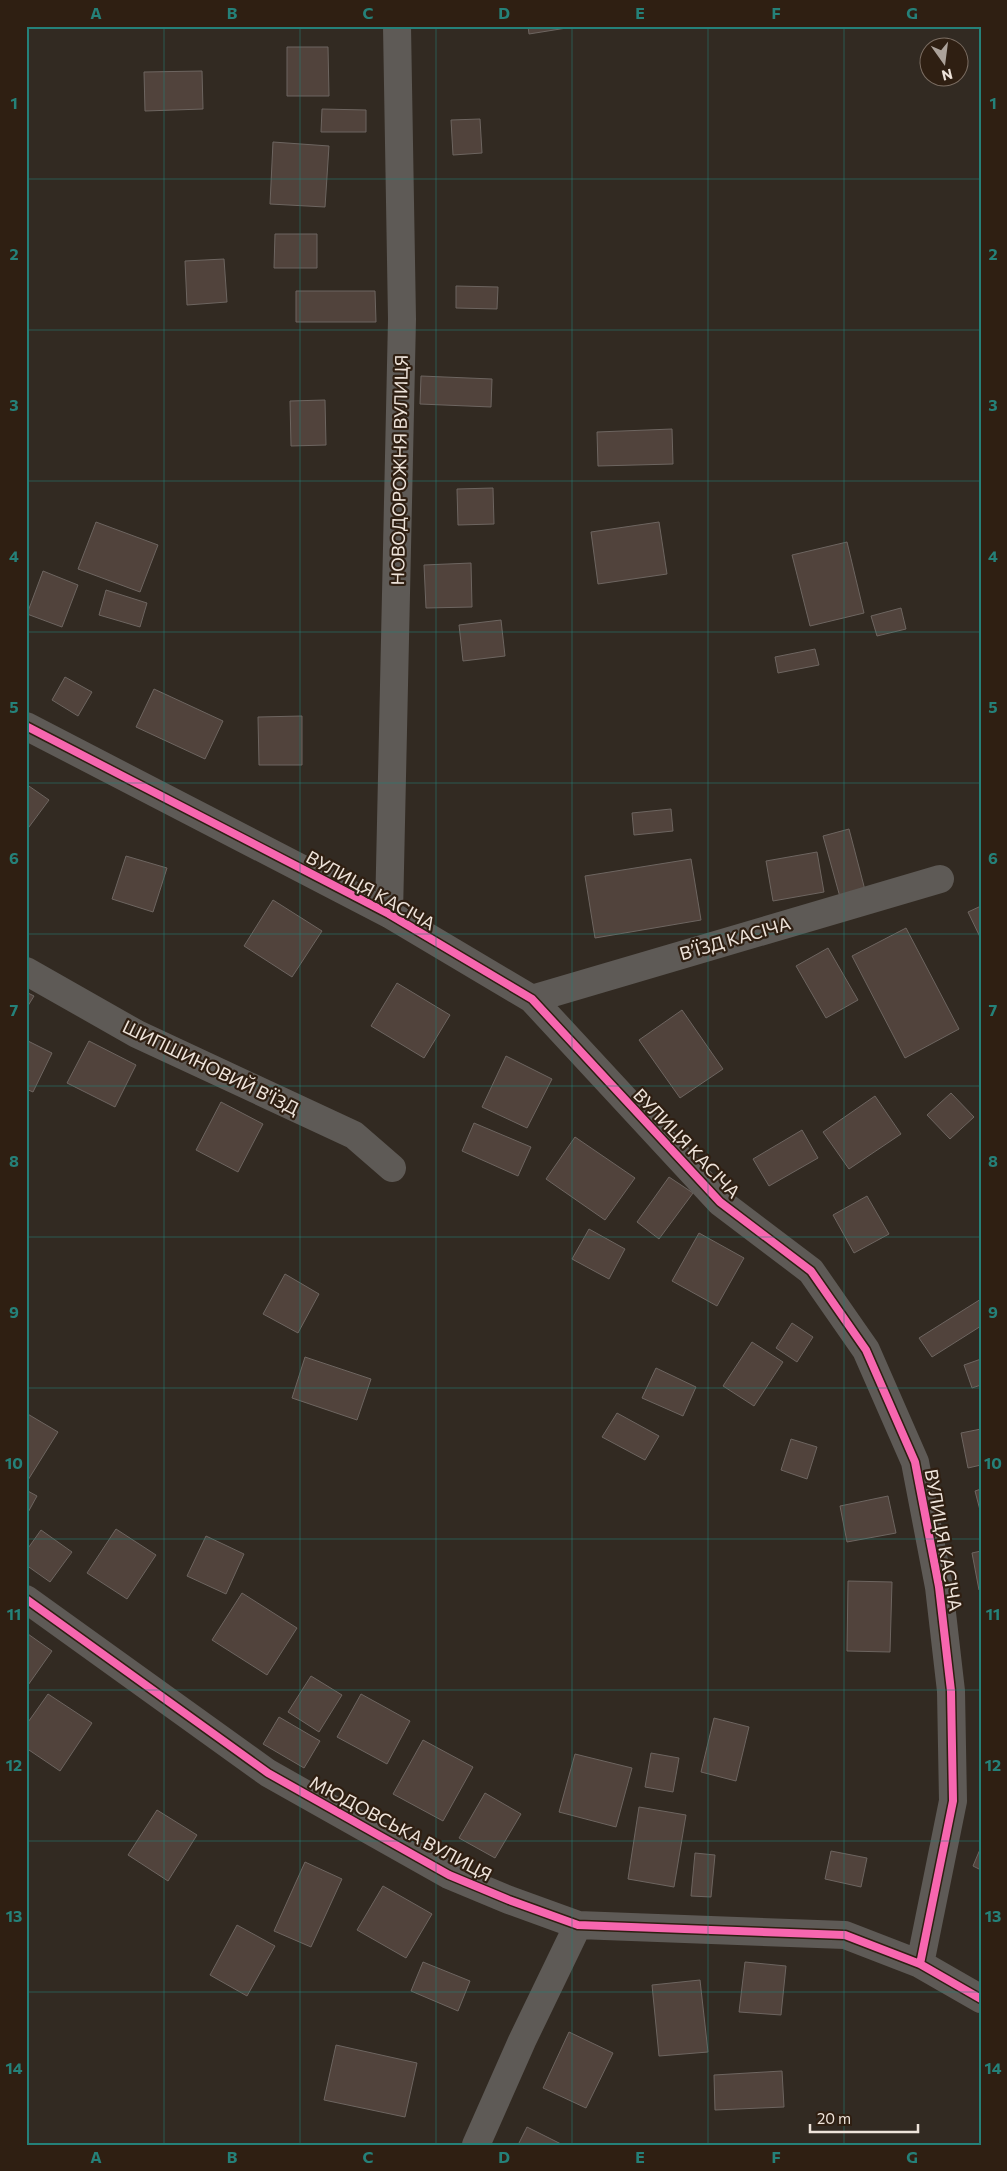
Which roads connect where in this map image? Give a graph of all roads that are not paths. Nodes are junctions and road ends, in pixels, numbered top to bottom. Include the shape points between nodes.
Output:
1 (397, 26) edge
2 (26, 726) edge
3 (940, 879) dead end
4 (389, 914) junction
5 (26, 971) edge
6 (532, 999) junction
7 (392, 1168) dead end
8 (26, 1599) edge
9 (578, 1925) junction
10 (920, 1964) junction
11 (981, 1999) edge
12 (476, 2145) edge

1 - 4 street, НОВОДОРОЖНЯ ВУЛИЦЯ via 402,319
2 - 4 street, ВУЛИЦЯ КАСІЧА
3 - 6 street, В’ЇЗД КАСІЧА
4 - 6 street, ВУЛИЦЯ КАСІЧА
5 - 7 street, ШИПШИНОВИЙ В'ЇЗД via 137,1034 354,1135
6 - 10 street, ВУЛИЦЯ КАСІЧА via 720,1202 811,1271 866,1350 915,1462 938,1587 951,1691 953,1802
8 - 9 street, МЮДОВСЬКА ВУЛИЦЯ via 268,1773 449,1875
9 - 10 street, МЮДОВСЬКА ВУЛИЦЯ via 844,1935
9 - 12 street
10 - 11 street, МЮДОВСЬКА ВУЛИЦЯ

